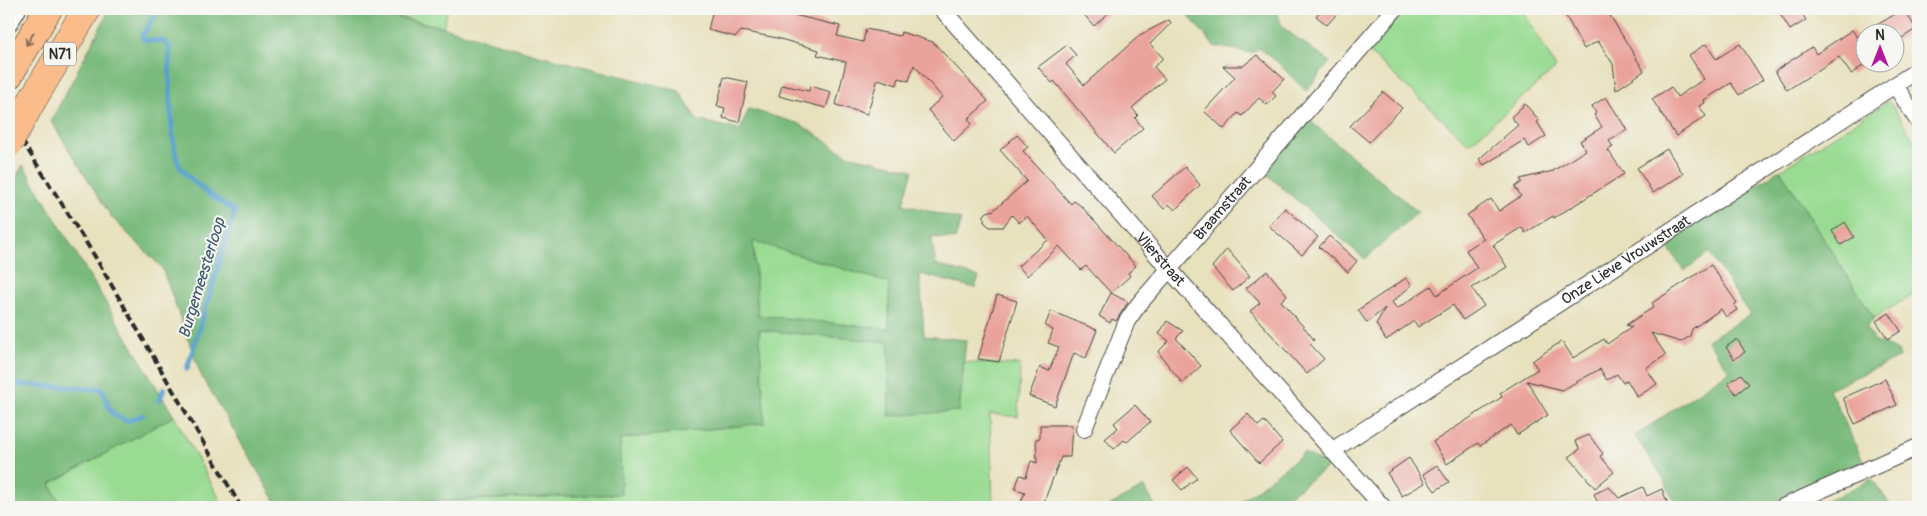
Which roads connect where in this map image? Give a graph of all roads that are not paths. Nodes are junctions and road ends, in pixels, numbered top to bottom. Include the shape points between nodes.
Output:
1 (18, 9) edge
2 (48, 9) edge
3 (87, 9) edge
4 (942, 9) edge
5 (1395, 9) edge
6 (9, 24) edge
7 (1918, 70) edge
8 (10, 73) edge
9 (1896, 85) junction
10 (1918, 120) edge
11 (9, 143) edge
12 (1168, 269) junction
13 (1084, 428) dead end
14 (1918, 447) edge
15 (1333, 450) junction
16 (1383, 507) edge
17 (1782, 507) edge

1 - 6 street
2 -> 8 highway, N71
3 - 11 highway, N71, bridge
4 - 12 street, Vlierstraat
5 - 12 street, Braamstraat
7 - 9 street, Onze Lieve Vrouwstraat
9 - 10 street
9 - 15 street, Onze Lieve Vrouwstraat
12 - 13 street, Braamstraat via 1127,321
12 - 15 street, Vlierstraat
14 - 17 street
15 - 16 street, Vlierstraat

